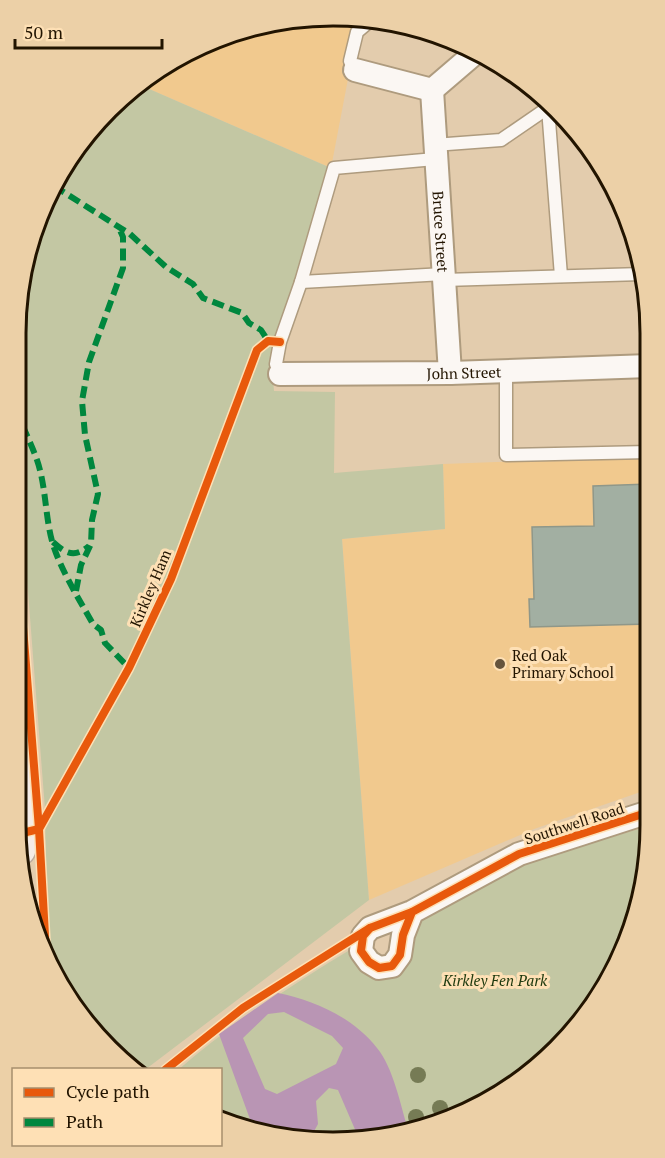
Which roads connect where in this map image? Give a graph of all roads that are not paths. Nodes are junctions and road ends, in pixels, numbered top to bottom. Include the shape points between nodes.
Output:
1 (363, 27) edge
2 (470, 58) edge
3 (355, 70) joint
4 (432, 90) junction
5 (544, 110) edge
6 (551, 116) edge
7 (435, 152) junction
8 (634, 274) edge
9 (561, 276) junction
10 (444, 277) junction
11 (301, 282) junction
12 (640, 366) edge
13 (506, 371) junction
14 (450, 373) junction
15 (280, 374) joint
16 (640, 452) edge
17 (640, 815) edge
18 (412, 912) dead end

1 - 3 lane via 357,32 350,61
2 - 4 street
3 - 4 street
4 - 7 street, Bruce Street
5 - 7 lane via 501,140
6 - 9 lane
7 - 10 street, Bruce Street
7 - 11 lane via 334,168
8 - 9 lane
9 - 10 lane
10 - 11 lane
10 - 14 street, Bruce Street
11 - 15 lane via 280,342 276,364
12 - 13 street, John Street
13 - 14 street, John Street
13 - 16 lane via 506,455
14 - 15 street, John Street
17 - 18 street, Southwell Road via 519,854

